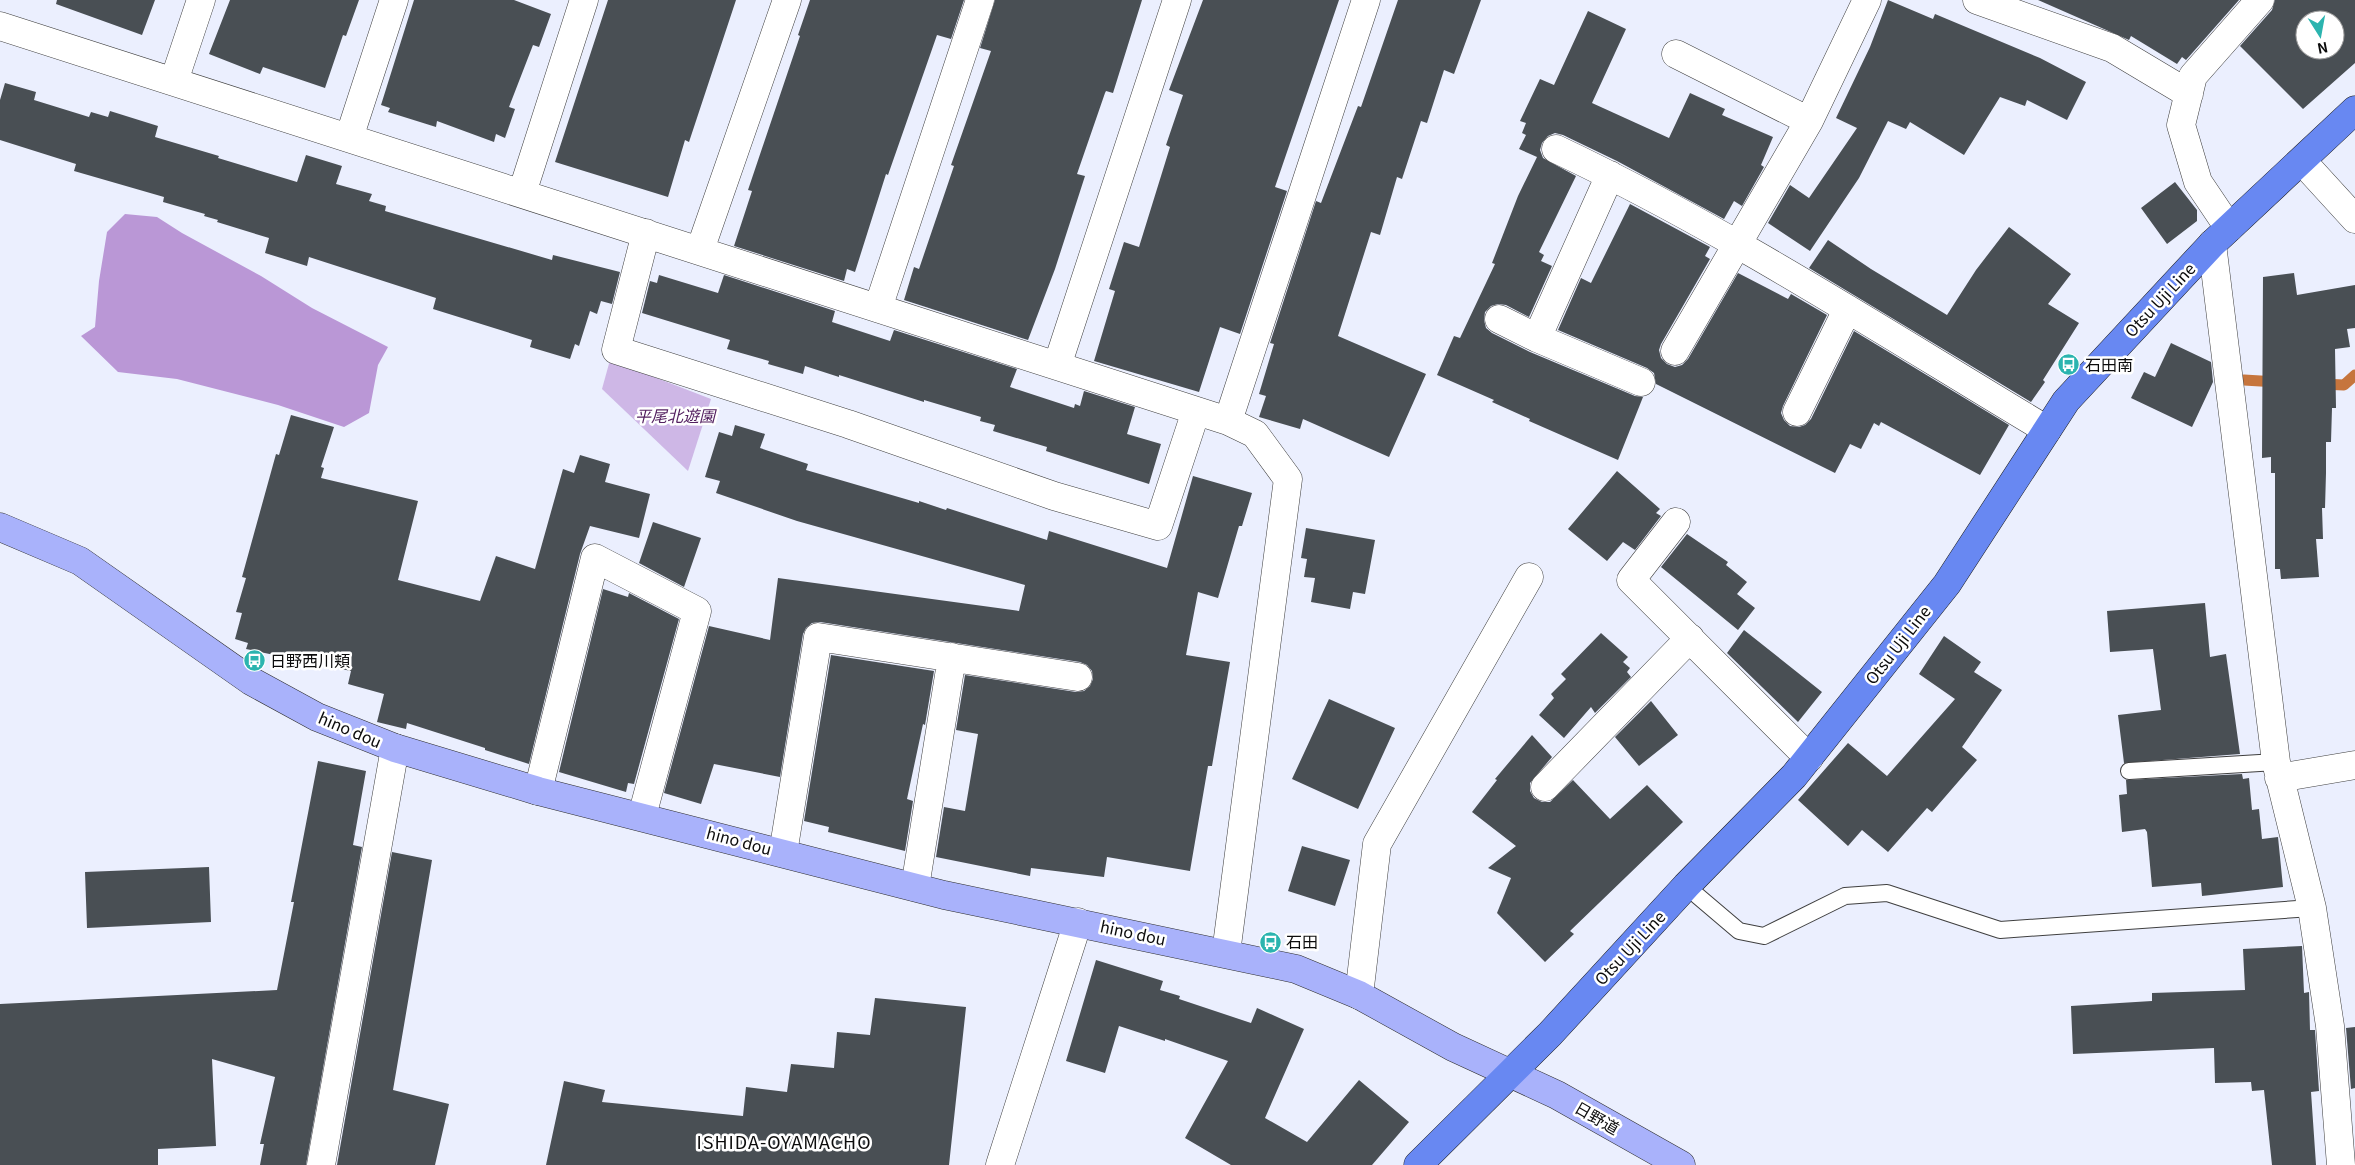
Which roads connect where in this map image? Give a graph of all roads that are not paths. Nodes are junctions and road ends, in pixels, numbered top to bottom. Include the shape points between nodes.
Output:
1 (201, 0) edge
2 (394, 0) edge
3 (584, 0) edge
4 (787, 0) edge
5 (980, 0) edge
6 (1177, 0) edge
7 (1366, 0) edge
8 (1867, 0) edge
9 (1977, 0) edge
10 (2260, 0) edge
11 (0, 26) edge
12 (1676, 54) dead end
13 (174, 81) junction
14 (2189, 94) junction
15 (2355, 110) edge
16 (1809, 121) junction
17 (349, 138) junction
18 (1556, 149) dead end
19 (2302, 161) junction
20 (1610, 175) junction
21 (522, 193) junction
22 (2355, 219) edge
23 (646, 233) junction
24 (2221, 236) junction
25 (1736, 243) junction
26 (700, 250) junction
27 (878, 308) junction
28 (1847, 310) junction
29 (1499, 319) dead end
30 (1537, 338) junction
31 (1675, 351) dead end
32 (1057, 366) junction
33 (1641, 382) dead end
34 (1196, 411) junction
35 (1797, 412) dead end
36 (1228, 421) junction
37 (2047, 430) junction
38 (1676, 522) dead end
39 (0, 527) edge
40 (1530, 577) dead end
41 (1690, 638) junction
42 (952, 657) junction
43 (1078, 677) dead end
44 (394, 748) junction
45 (1809, 758) junction
46 (2355, 765) edge
47 (2129, 770) dead end
48 (2277, 770) junction
49 (1546, 787) dead end
50 (538, 791) junction
51 (642, 816) junction
52 (783, 853) junction
53 (1686, 886) junction
54 (914, 887) junction
55 (2312, 908) junction
56 (1078, 922) junction
57 (1226, 953) junction
58 (1359, 995) junction
59 (1512, 1074) junction
60 (321, 1165) edge
61 (1000, 1165) edge
62 (1418, 1165) edge
63 (1680, 1165) edge
64 (2341, 1165) edge

1 - 13 street
2 - 17 street
3 - 21 street
4 - 26 street
5 - 27 street
6 - 32 street
7 - 36 street
8 - 16 street
9 - 14 street via 2112,48
10 - 14 street via 2193,76
11 - 13 street
12 - 16 street
13 - 17 street
14 - 24 street via 2181,125 2198,182
15 - 19 main road, Otsu Uji Line
16 - 25 street
17 - 21 street
18 - 20 street
19 - 22 street
19 - 24 main road, Otsu Uji Line
20 - 25 street
20 - 30 street
21 - 23 street
23 - 26 street
23 - 34 street via 616,350 848,424 1054,496 1158,526
24 - 37 main road, Otsu Uji Line via 2066,401
24 - 48 street
25 - 28 street
25 - 31 street
26 - 27 street
27 - 32 street
28 - 35 street
28 - 37 street
29 - 30 street
30 - 33 street
32 - 34 street
34 - 36 street
36 - 57 street via 1255,434 1288,479
37 - 45 main road, Otsu Uji Line via 1947,584
38 - 41 street via 1631,580
39 - 44 main road, hino dou via 80,561 250,681 317,717
40 - 58 street via 1377,844
41 - 45 street
41 - 49 street
42 - 43 street
42 - 52 street via 818,637
42 - 54 street
44 - 50 main road, hino dou
44 - 60 street
45 - 53 main road, Otsu Uji Line
46 - 48 street
47 - 48 lane
48 - 55 street
50 - 51 main road, hino dou
50 - 51 street via 595,558 697,611
51 - 52 main road, hino dou
52 - 54 main road, hino dou
53 - 55 lane via 1739,931 1764,936 1845,896 1887,893 2000,930
53 - 59 main road, Otsu Uji Line
54 - 56 main road, hino dou
55 - 64 street via 2330,1026
56 - 57 main road, hino dou
56 - 61 street
57 - 58 main road, hino dou via 1296,969
58 - 59 main road, hino dou via 1453,1047
59 - 62 main road, Otsu Uji Line
59 - 63 main road, 日野道 via 1557,1095

